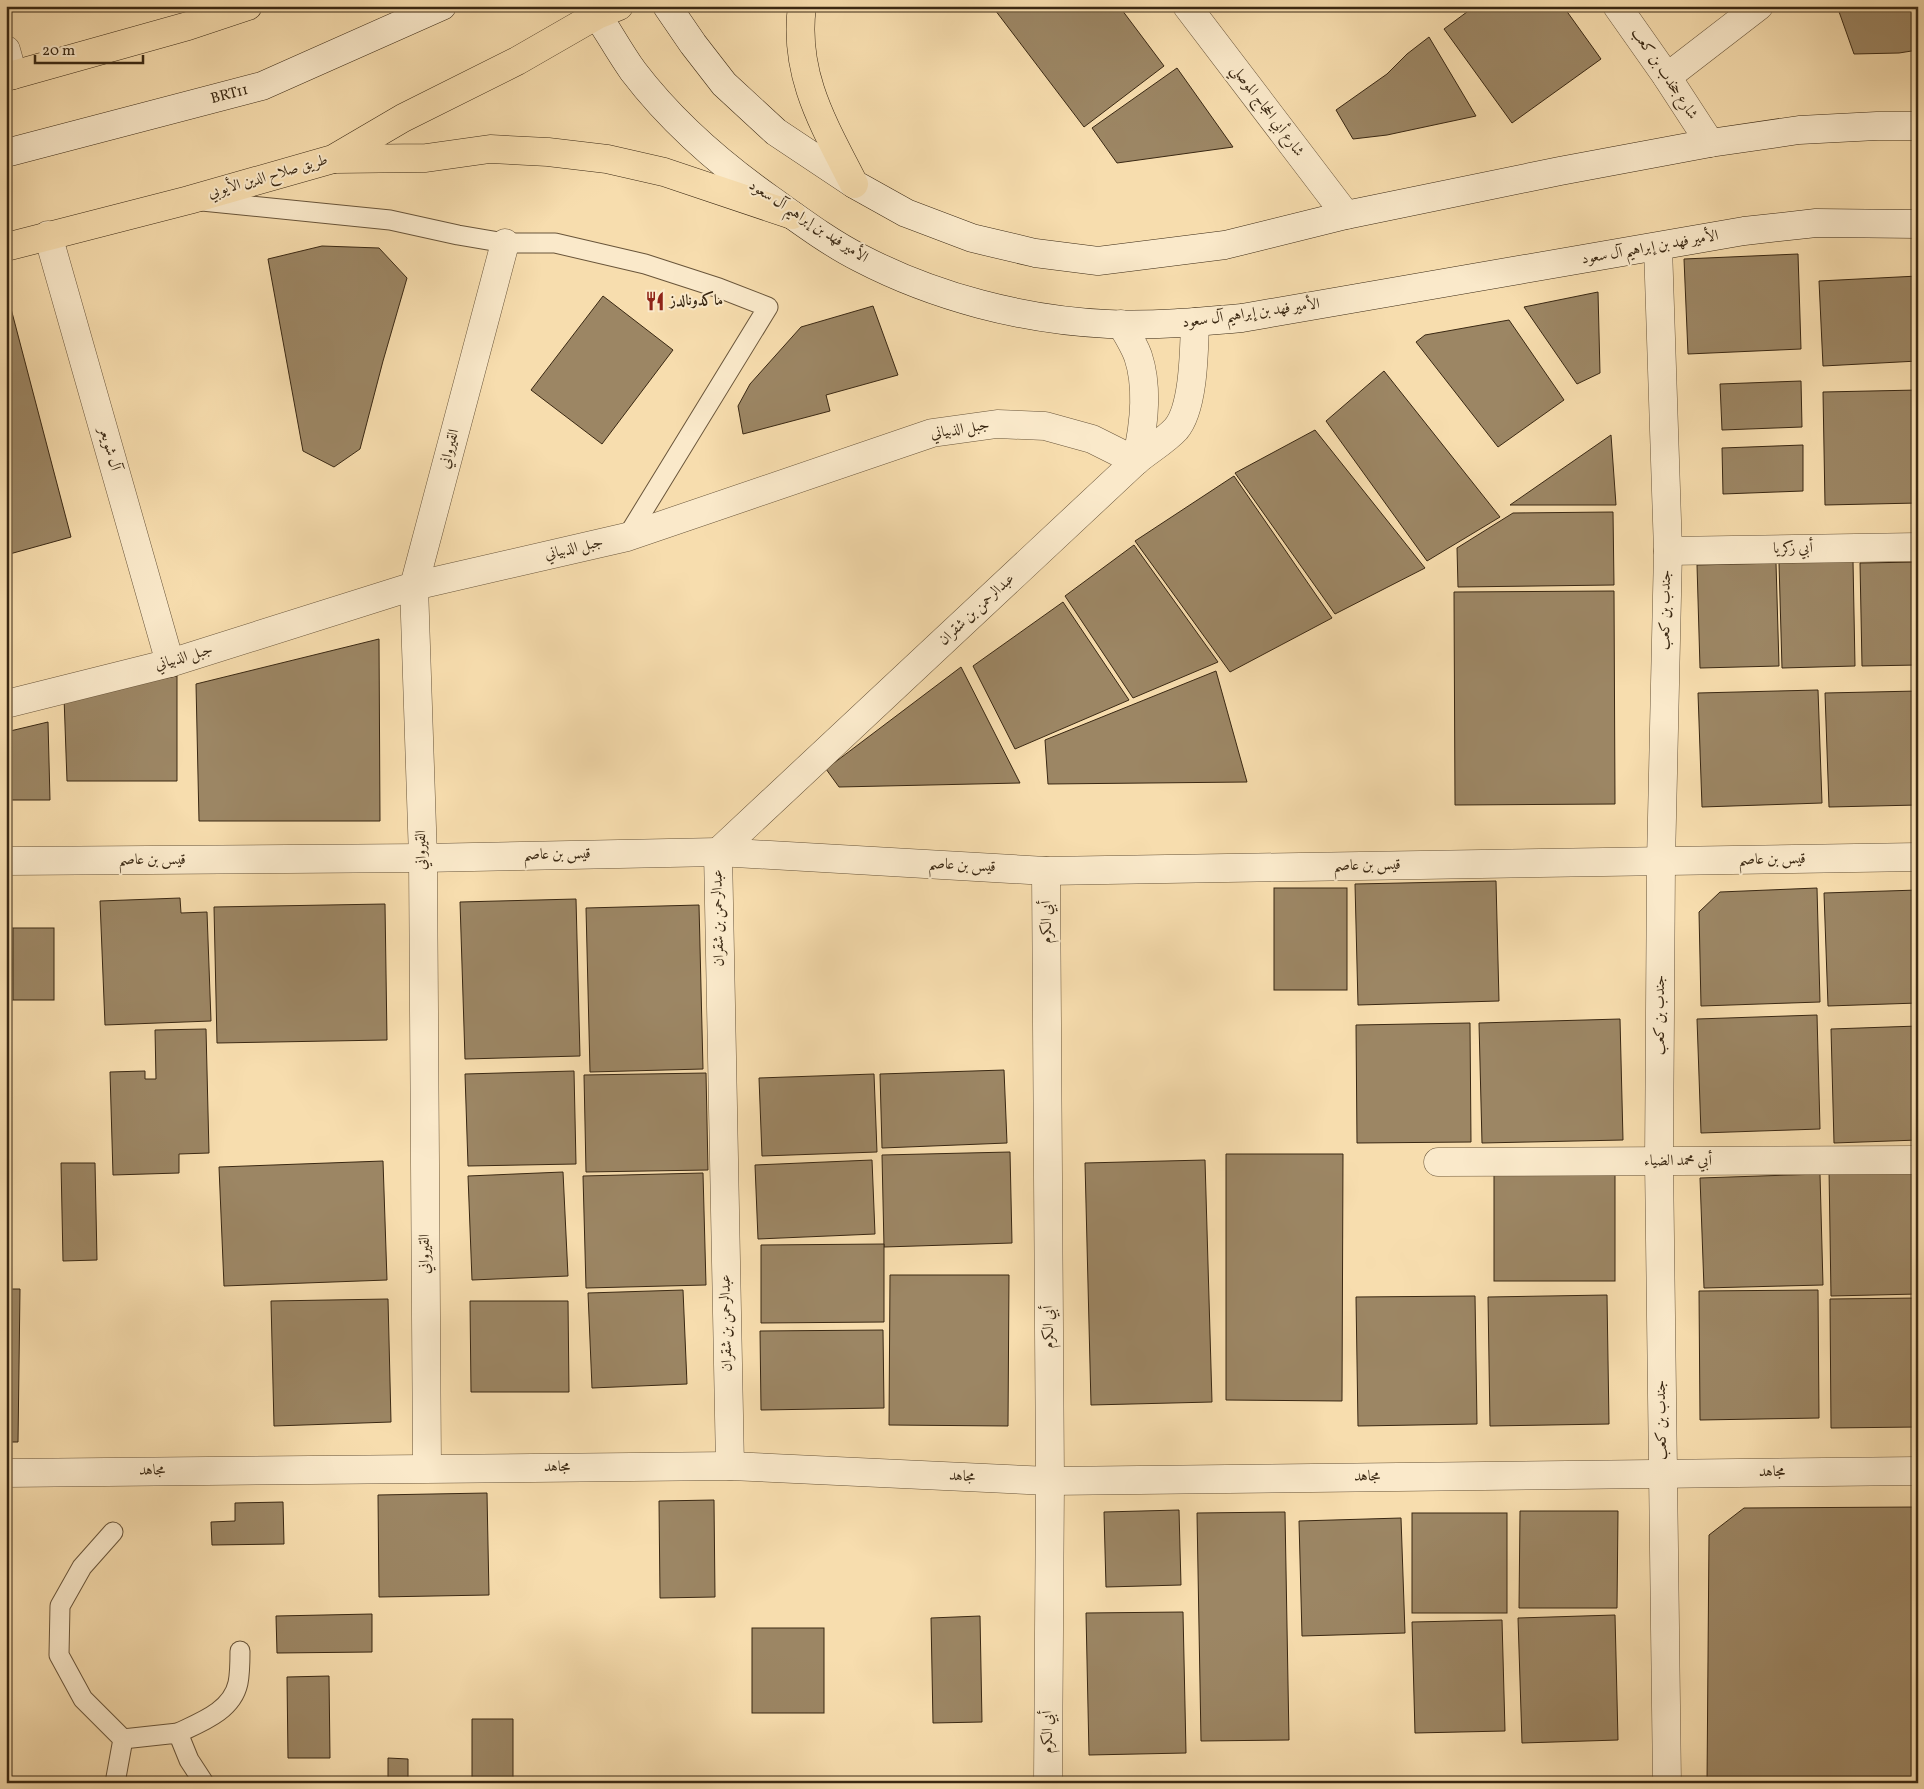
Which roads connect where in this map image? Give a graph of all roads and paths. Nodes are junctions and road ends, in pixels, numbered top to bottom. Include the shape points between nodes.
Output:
1 (248, 6) edge
2 (442, 6) edge
3 (667, 6) edge
4 (802, 6) edge
5 (1187, 6) edge
6 (1617, 6) edge
7 (1759, 6) edge
8 (602, 9) edge
9 (9, 67) edge
10 (1667, 77) junction
11 (1918, 126) edge
12 (1710, 143) junction
13 (6, 153) edge
14 (334, 159) junction
15 (854, 184) junction
16 (189, 200) junction
17 (792, 215) junction
18 (1346, 216) junction
19 (1918, 224) edge
20 (48, 235) junction
21 (506, 243) junction
22 (6, 247) edge
23 (1658, 247) junction
24 (1195, 322) junction
25 (1121, 324) junction
26 (1136, 461) junction
27 (627, 537) junction
28 (1918, 547) edge
29 (1668, 551) junction
30 (414, 586) junction
31 (170, 663) junction
32 (6, 704) edge
33 (718, 852) junction
34 (1918, 857) edge
35 (423, 858) junction
36 (6, 861) edge
37 (1661, 862) junction
38 (1046, 871) junction
39 (1918, 1160) edge
40 (1658, 1161) junction
41 (1438, 1162) dead end
42 (730, 1466) junction
43 (427, 1468) junction
44 (1918, 1471) edge
45 (6, 1473) edge
46 (1662, 1473) junction
47 (1050, 1481) junction
48 (113, 1532) dead end
49 (240, 1651) dead end
50 (178, 1733) junction
51 (123, 1739) junction
52 (115, 1783) edge
53 (204, 1783) edge
54 (1048, 1783) edge
55 (1667, 1783) edge

1 - 9 main road via 188,26
2 - 13 street, BRT11 via 262,86
3 - 15 street via 724,84 776,132
4 - 15 main road via 800,45 811,97
5 - 18 street, شارع أبي الحجاج الموصلي
6 - 10 street, شارع جخدب بن كعب
7 - 10 street
8 - 14 main road, طريق صلاح الدين الأيوبي via 516,61 403,118
8 - 17 street, الأمير فهد بن إبراهيم آل سعود via 633,70 680,124 733,173
10 - 12 street, شارع جخدب بن كعب
11 - 12 street via 1799,130
12 - 18 street
14 - 16 main road, طريق صلاح الدين الأيوبي
14 - 17 main road via 426,158 490,149 548,152 664,172
15 - 18 street via 906,213 972,238 1035,253 1098,261 1225,245
16 - 20 main road, طريق صلاح الدين الأيوبي
16 - 21 lane via 390,220
17 - 25 street, الأمير فهد بن إبراهيم آل سعود via 860,258 918,284 980,304 1034,315
19 - 23 street, الأمير فهد بن إبراهيم آل سعود via 1816,223 1744,231
20 - 22 main road, طريق صلاح الدين الأيوبي
20 - 31 street, آل شويعر
21 - 27 lane via 555,243 645,264 768,307
21 - 30 street, القيرواني
23 - 24 street, الأمير فهد بن إبراهيم آل سعود via 1242,318
23 - 29 street, جندب بن كعب
24 - 25 street, الأمير فهد بن إبراهيم آل سعود
24 - 26 street, عبدالرحمن بن شقران via 1190,384 1183,414 1176,428
25 - 26 street via 1138,355 1142,374 1144,429
26 - 27 street, جبل الذبياني via 1092,439 1045,426 997,424 932,433
26 - 33 street, عبدالرحمن بن شقران
27 - 30 street, جبل الذبياني
28 - 29 street, أبي زكريا
29 - 37 street, جندب بن كعب
30 - 31 street, جبل الذبياني
30 - 35 street, القيرواني
31 - 32 street, جبل الذبياني
33 - 35 street, قيس بن عاصم
33 - 38 street, قيس بن عاصم
33 - 42 street, عبدالرحمن بن شقران
34 - 37 street, قيس بن عاصم
35 - 36 street, قيس بن عاصم
35 - 43 street, القيرواني
37 - 38 street, قيس بن عاصم
37 - 40 street, جندب بن كعب
38 - 47 street, أبي الكرم
39 - 40 street, أبي محمد الضياء
40 - 41 street, أبي محمد الضياء
40 - 46 street, جندب بن كعب
42 - 43 street, مجاهد
42 - 47 street, مجاهد
43 - 45 street, مجاهد
44 - 46 street, مجاهد
46 - 47 street, مجاهد
46 - 55 street, جندب بن كعب
47 - 54 street, أبي الكرم
48 - 51 lane via 82,1567 60,1606 59,1655 83,1699
49 - 50 lane via 238,1683 230,1702
50 - 51 lane
50 - 53 lane via 189,1760
51 - 52 lane

